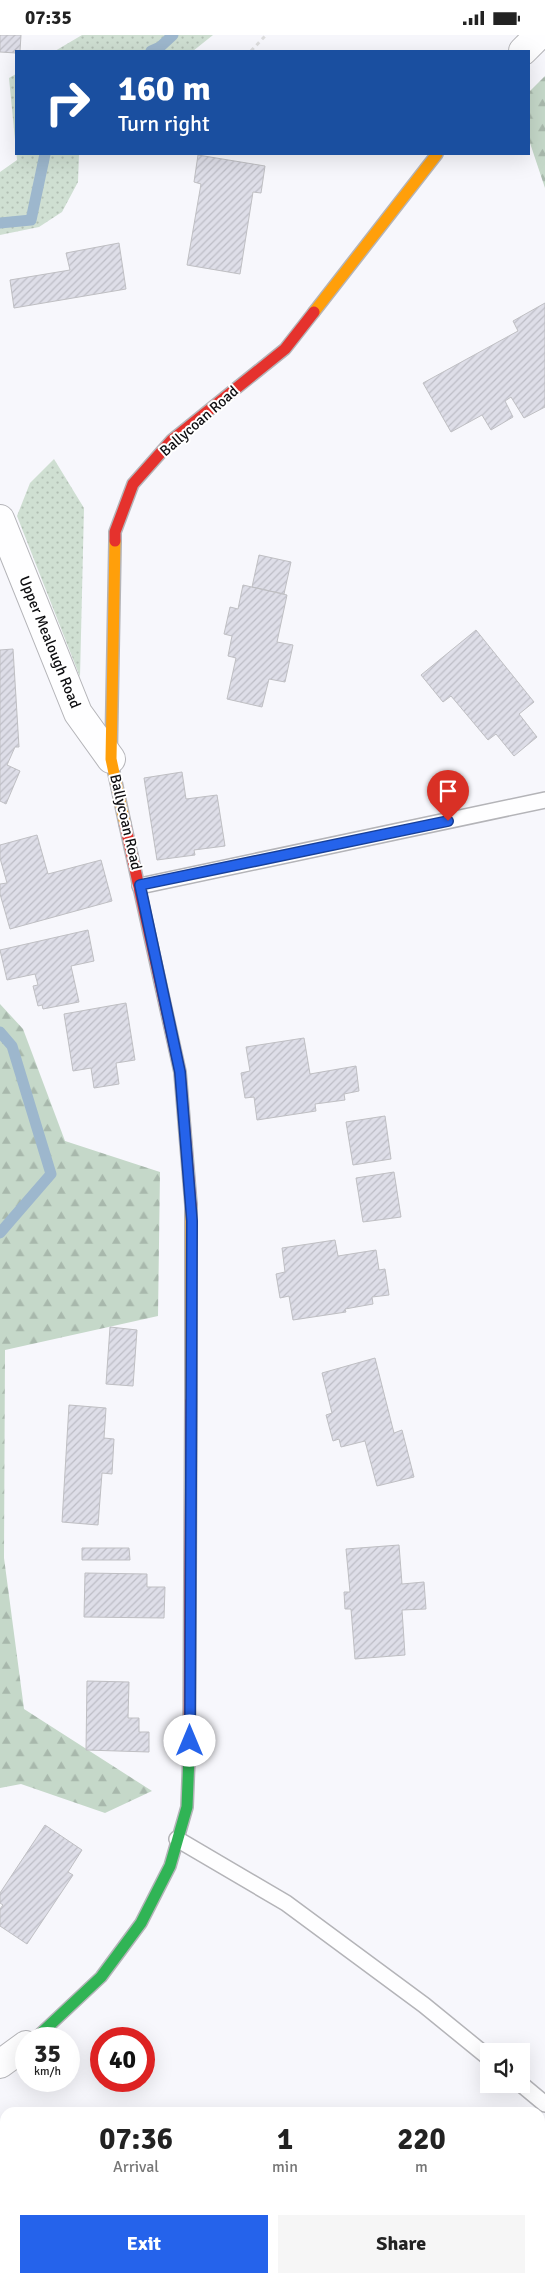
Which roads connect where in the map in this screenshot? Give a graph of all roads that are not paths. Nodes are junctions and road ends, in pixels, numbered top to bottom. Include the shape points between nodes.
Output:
1 (539, 35) edge
2 (524, 50) edge
3 (436, 155) edge
4 (0, 519) edge
5 (112, 759) junction
6 (545, 800) edge
7 (140, 885) junction
8 (178, 1839) junction
9 (48, 2027) edge
10 (480, 2051) edge
11 (15, 2053) edge
12 (0, 2064) edge
13 (530, 2092) edge
14 (545, 2104) edge

1 - 2 street
3 - 5 street, Ballycoan Road via 285,349 172,440 133,484 115,532
4 - 5 street, Upper Mealough Road via 78,713
5 - 7 street, Ballycoan Road
6 - 7 lane
7 - 8 street, Ballycoan Road via 180,1072 192,1221 190,1741 186,1807
8 - 9 street, Ballycoan Road via 170,1866 135,1930 101,1977
8 - 10 lane via 286,1903
11 - 12 street
13 - 14 lane

